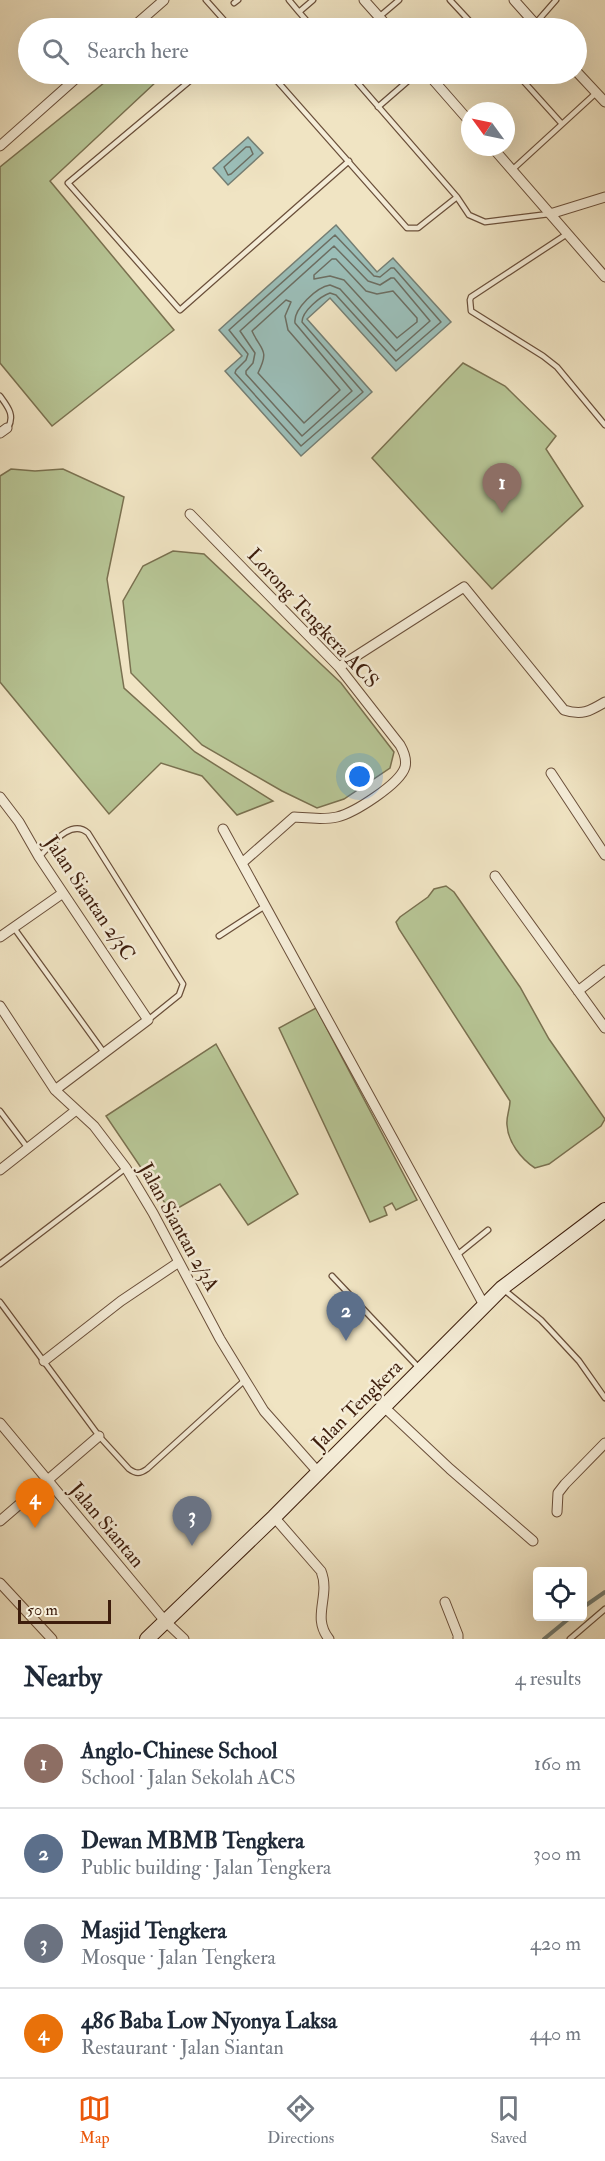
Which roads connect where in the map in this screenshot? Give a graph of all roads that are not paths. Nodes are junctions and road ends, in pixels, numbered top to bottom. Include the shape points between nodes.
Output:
1 (164, 0) edge
2 (206, 0) edge
3 (288, 0) edge
4 (313, 0) edge
5 (364, 0) edge
6 (399, 0) edge
7 (450, 0) edge
8 (514, 0) edge
9 (556, 0) edge
10 (299, 12) junction
11 (379, 17) joint
12 (143, 18) edge
13 (222, 18) edge
14 (304, 18) edge
15 (467, 18) edge
16 (530, 18) edge
17 (543, 18) edge
18 (587, 82) edge
19 (70, 84) edge
20 (186, 84) edge
21 (280, 84) edge
22 (358, 84) edge
23 (404, 84) edge
24 (437, 84) edge
25 (526, 84) edge
26 (597, 93) junction
27 (605, 102) edge
28 (378, 107) junction
29 (461, 112) edge
30 (562, 124) junction
31 (0, 146) edge
32 (500, 156) edge
33 (349, 161) junction
34 (512, 170) junction
35 (457, 197) junction
36 (605, 197) edge
37 (550, 214) junction
38 (567, 234) junction
39 (605, 278) edge
40 (0, 396) edge
41 (605, 425) edge
42 (4, 431) edge
43 (190, 514) dead end
44 (339, 667) junction
45 (605, 702) edge
46 (551, 773) dead end
47 (0, 797) edge
48 (223, 830) dead end
49 (605, 855) edge
50 (39, 857) junction
51 (242, 863) junction
52 (495, 876) dead end
53 (63, 893) junction
54 (265, 906) junction
55 (14, 928) junction
56 (219, 936) dead end
57 (0, 937) edge
58 (605, 970) edge
59 (578, 991) junction
60 (0, 1006) edge
61 (148, 1020) junction
62 (605, 1028) edge
63 (105, 1054) junction
64 (55, 1090) junction
65 (75, 1110) junction
66 (0, 1111) edge
67 (28, 1149) junction
68 (126, 1168) junction
69 (0, 1170) edge
70 (605, 1210) edge
71 (488, 1230) dead end
72 (456, 1255) junction
73 (179, 1262) junction
74 (0, 1264) edge
75 (332, 1276) dead end
76 (502, 1288) junction
77 (0, 1302) edge
78 (484, 1305) junction
79 (44, 1361) junction
80 (420, 1369) junction
81 (245, 1380) junction
82 (605, 1398) edge
83 (383, 1406) junction
84 (0, 1423) edge
85 (99, 1436) junction
86 (605, 1443) edge
87 (318, 1472) junction
88 (46, 1480) junction
89 (557, 1512) dead end
90 (274, 1517) junction
91 (0, 1521) edge
92 (533, 1541) dead end
93 (0, 1583) edge
94 (445, 1602) dead end
95 (605, 1609) edge
96 (165, 1622) junction
97 (52, 1639) edge
98 (147, 1639) edge
99 (184, 1639) edge
100 (329, 1639) edge
101 (458, 1639) edge
102 (570, 1639) edge

1 - 12 street
2 - 13 lane
3 - 10 lane
4 - 10 lane
5 - 11 street
6 - 11 lane
7 - 15 lane
8 - 16 street
9 - 17 lane
10 - 14 lane
18 - 26 street
19 - 31 street
20 - 33 lane via 68,183 180,310
21 - 33 lane
22 - 28 lane
23 - 28 lane
24 - 29 street
25 - 30 lane
26 - 27 street
26 - 30 lane
28 - 35 lane
30 - 34 lane
32 - 34 street
33 - 35 lane via 407,228 418,228
34 - 37 street
35 - 37 lane via 470,215 485,222
36 - 37 street
37 - 38 street
38 - 39 street
38 - 41 lane via 471,297 471,310 557,367
40 - 42 lane via 12,420
43 - 44 street, Lorong Tengkera ACS
44 - 45 street via 464,586 564,710 588,713
44 - 51 street, Lorong Tengkera ACS via 400,744 404,769 397,781 349,812 318,819 294,817
46 - 49 street
47 - 50 street, Jalan Siantan 2/3C
48 - 51 street
50 - 53 street, Jalan Siantan 2/3C
50 - 61 lane via 69,829 82,828 88,833 183,984 179,995
51 - 54 street
52 - 59 street
53 - 55 street
53 - 61 street, Jalan Siantan 2/3C
54 - 56 lane
54 - 72 street
55 - 57 street
55 - 63 lane
58 - 59 street
59 - 62 street
60 - 64 street, Jalan Siantan 2/3A
61 - 63 street
63 - 64 street
64 - 65 street, Jalan Siantan 2/3A
65 - 67 street
65 - 68 street, Jalan Siantan 2/3A via 94,1126
66 - 67 lane
67 - 69 street
68 - 73 street, Jalan Siantan 2/3A
68 - 74 lane
70 - 76 main road, Jalan Tengkera
71 - 72 lane
72 - 78 street
73 - 79 street
73 - 81 street, Jalan Siantan 2/3A
75 - 80 lane
76 - 78 main road, Jalan Tengkera
76 - 82 lane via 541,1320 572,1353
77 - 79 lane
78 - 80 main road, Jalan Tengkera
79 - 85 lane
80 - 83 main road, Jalan Tengkera
81 - 85 lane via 142,1473 129,1469
81 - 87 street, Jalan Siantan 2/3A via 264,1411
83 - 87 main road, Jalan Tengkera
83 - 92 street
84 - 88 street, Jalan Siantan
85 - 88 street
86 - 89 street via 558,1492
87 - 90 main road, Jalan Tengkera
88 - 91 street
88 - 96 street, Jalan Siantan
90 - 96 main road, Jalan Tengkera
90 - 100 street via 321,1571 325,1581 321,1626
93 - 97 street
94 - 101 street
95 - 102 lane
96 - 98 main road, Jalan Tengkera
96 - 99 street, Jalan Siantan

